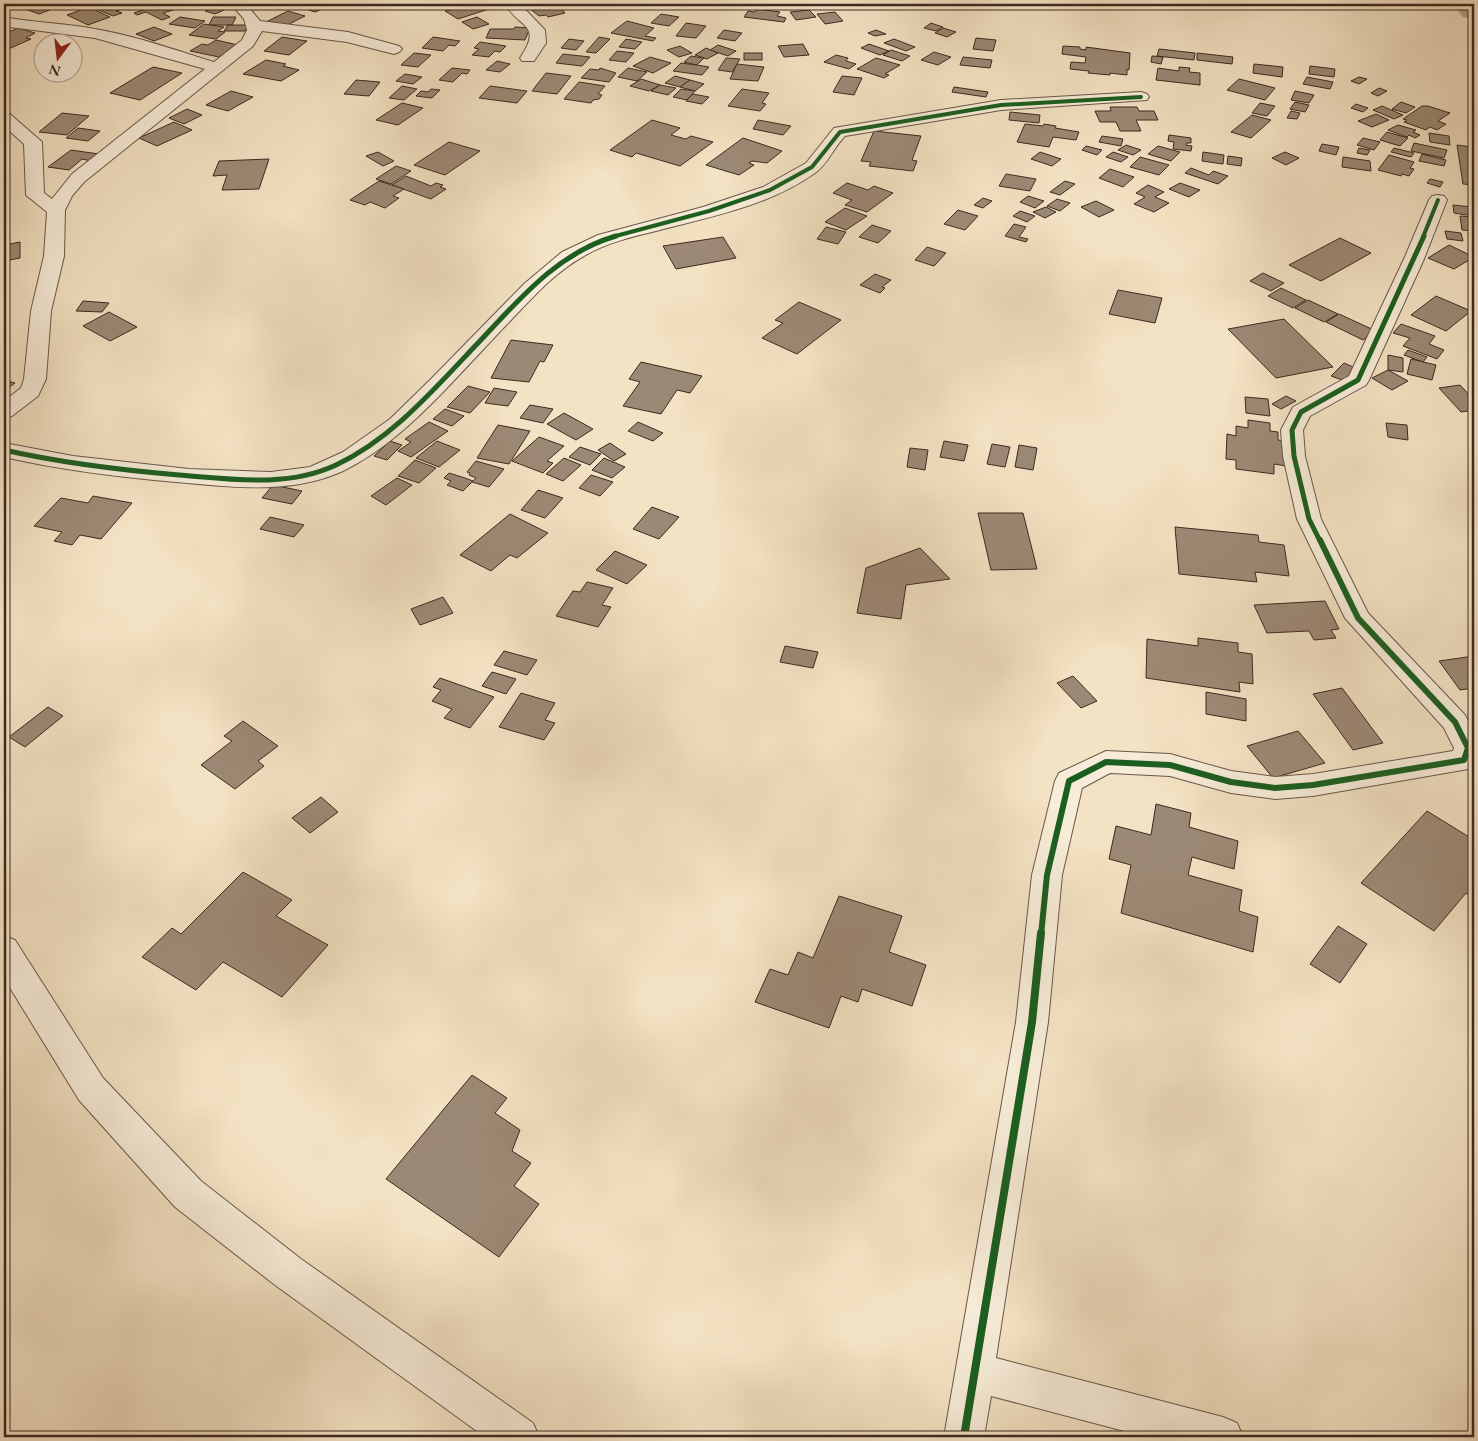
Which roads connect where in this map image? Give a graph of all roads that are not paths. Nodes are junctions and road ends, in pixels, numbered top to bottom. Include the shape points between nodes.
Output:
1 (238, 4) edge
2 (512, 4) edge
3 (4, 21) edge
4 (254, 25) junction
5 (394, 49) dead end
6 (528, 58) dead end
7 (217, 68) junction
8 (1141, 96) dead end
9 (4, 118) edge
10 (1438, 200) dead end
11 (56, 210) junction
12 (4, 411) edge
13 (4, 450) edge
14 (1469, 765) edge
15 (4, 950) edge
16 (974, 1372) junction
17 (519, 1437) edge
18 (964, 1437) edge
19 (1224, 1437) edge

1 - 4 street
2 - 6 street via 537,30 538,43
3 - 7 street via 116,38
4 - 5 street via 348,37
4 - 7 street via 255,30 248,43
7 - 11 street via 78,178
8 - 13 street via 1001,105 840,132 815,166 766,192 580,249 546,272 422,402 348,459 318,472 238,480 109,470
9 - 11 street via 34,142 35,195
10 - 14 street via 1358,380 1300,412 1292,430 1294,456 1309,519 1358,618 1455,722 1468,748
11 - 12 street via 54,256 41,312 35,379 30,391
14 - 16 street via 1275,788 1231,782 1170,765 1106,762 1069,781 1048,874 1032,1022
15 - 17 street via 91,1089 188,1194 288,1272
16 - 18 street
16 - 19 street

